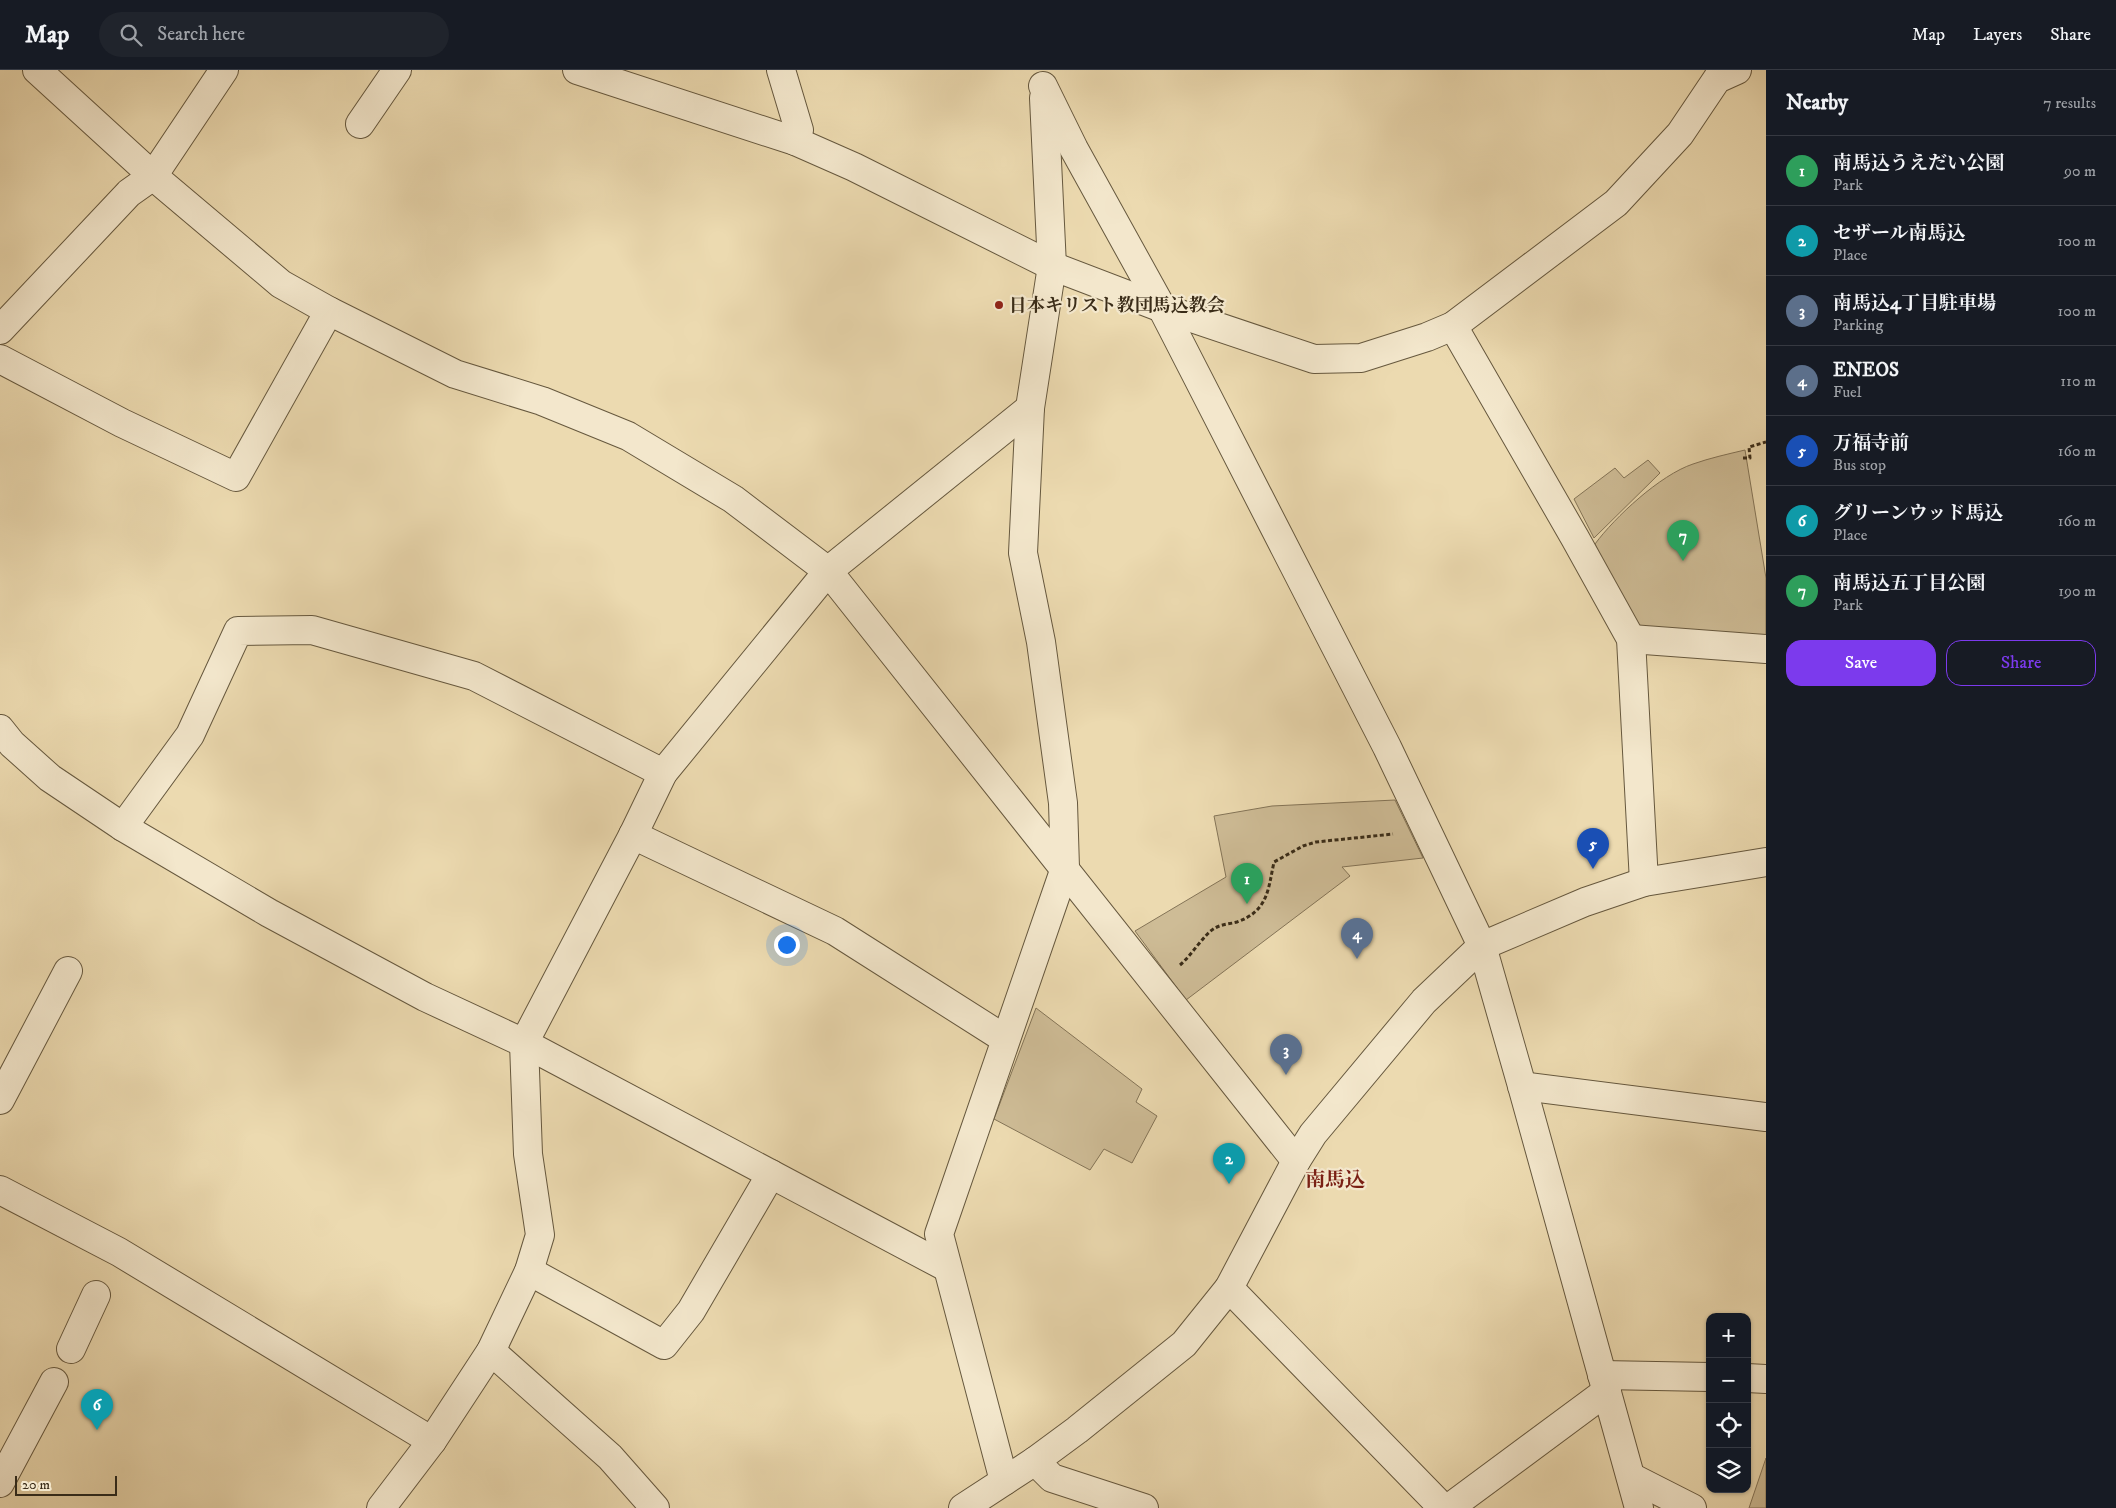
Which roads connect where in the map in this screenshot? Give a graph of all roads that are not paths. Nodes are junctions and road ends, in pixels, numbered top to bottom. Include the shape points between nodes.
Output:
1 (38, 70) edge
2 (224, 70) edge
3 (397, 70) edge
4 (577, 70) edge
5 (782, 70) edge
6 (1721, 73) edge
7 (1042, 78) edge
8 (360, 124) dead end
9 (795, 141) junction
10 (153, 176) junction
11 (1052, 266) junction
12 (1162, 308) junction
13 (329, 311) junction
14 (1453, 326) junction
15 (0, 330) edge
16 (0, 359) edge
17 (1030, 408) junction
18 (828, 571) junction
19 (1631, 638) junction
20 (1766, 649) edge
21 (4, 744) edge
22 (663, 773) junction
23 (124, 827) junction
24 (633, 834) junction
25 (1766, 862) edge
26 (1064, 868) junction
27 (1644, 882) junction
28 (1482, 946) junction
29 (68, 971) dead end
30 (1005, 1039) junction
31 (524, 1043) junction
32 (1522, 1086) junction
33 (0, 1100) edge
34 (1766, 1118) edge
35 (1296, 1161) junction
36 (771, 1174) junction
37 (0, 1190) edge
38 (946, 1267) junction
39 (529, 1271) junction
40 (1229, 1288) junction
41 (96, 1295) dead end
42 (71, 1349) dead end
43 (491, 1351) junction
44 (1706, 1377) edge
45 (1751, 1378) edge
46 (1766, 1379) edge
47 (54, 1382) dead end
48 (1605, 1383) junction
49 (432, 1441) junction
50 (1035, 1461) junction
51 (1631, 1477) junction
52 (1004, 1481) junction
53 (0, 1483) edge
54 (381, 1508) edge
55 (655, 1508) edge
56 (963, 1508) edge
57 (1144, 1508) edge
58 (1443, 1508) edge
59 (1449, 1508) edge
60 (1639, 1508) edge
61 (1692, 1508) edge

1 - 10 street
2 - 10 street
3 - 8 street
4 - 9 street
5 - 9 street via 799,130
6 - 14 street via 1680,134 1616,203
7 - 11 street
7 - 12 street via 1074,149
9 - 11 street
10 - 13 street via 281,284
10 - 15 street via 129,193
11 - 12 street
11 - 17 street
12 - 14 street via 1314,359 1327,360 1361,358
12 - 28 street via 1383,739
13 - 16 street via 236,477 122,423
13 - 18 street via 455,374 542,401 628,436 733,499
14 - 19 street
17 - 18 street
17 - 26 street via 1023,553 1042,642 1057,756 1063,804
18 - 22 street
18 - 26 street
19 - 20 street
19 - 27 street
21 - 23 street
22 - 23 street via 474,676 312,630 238,631 190,735
22 - 24 street
23 - 31 street via 330,946 425,997
24 - 30 street via 835,932
24 - 31 street
25 - 27 street
26 - 30 street
26 - 35 street
27 - 28 street via 1585,902
28 - 32 street
28 - 35 street via 1400,1028 1313,1134
29 - 33 street
30 - 38 street via 939,1234
31 - 36 street
31 - 39 street via 528,1154 540,1235
32 - 34 street
32 - 48 street
35 - 40 street
36 - 38 street
36 - 39 street via 691,1311 664,1345
37 - 49 street via 119,1252
38 - 52 street
39 - 43 street
40 - 50 street via 1166,1360
40 - 58 street
41 - 42 street
43 - 49 street
43 - 55 street via 610,1457
44 - 48 street
45 - 46 street
47 - 53 street
48 - 51 street
48 - 59 street
49 - 54 street
50 - 52 street
50 - 57 street via 1052,1478
51 - 60 street
51 - 61 street
52 - 56 street

